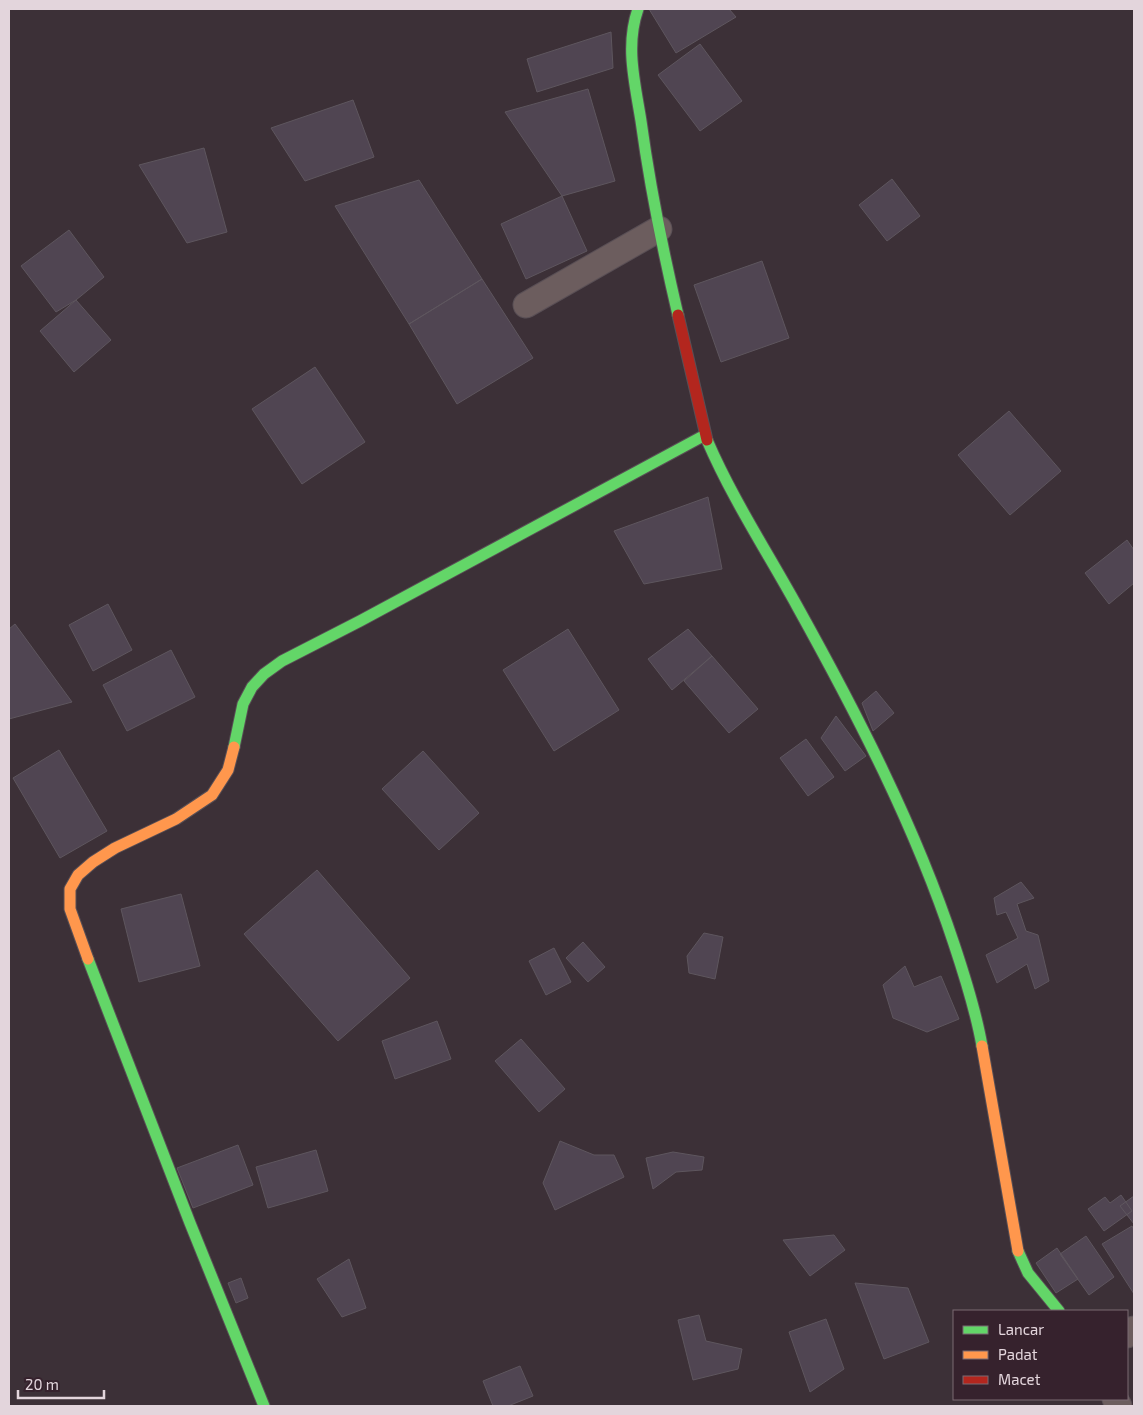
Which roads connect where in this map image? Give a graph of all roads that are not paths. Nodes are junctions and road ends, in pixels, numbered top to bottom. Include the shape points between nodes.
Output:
1 (638, 9) edge
2 (659, 229) junction
3 (526, 305) dead end
4 (705, 435) junction
5 (1058, 1310) edge
6 (264, 1406) edge

1 - 2 street via 630,45 645,159
2 - 3 street
2 - 4 street
4 - 5 street via 722,475 859,720 924,862 974,1010 1018,1250 1028,1273
4 - 6 street via 264,674 243,704 228,770 212,795 176,819 93,862 78,875 70,888 70,909 82,944

